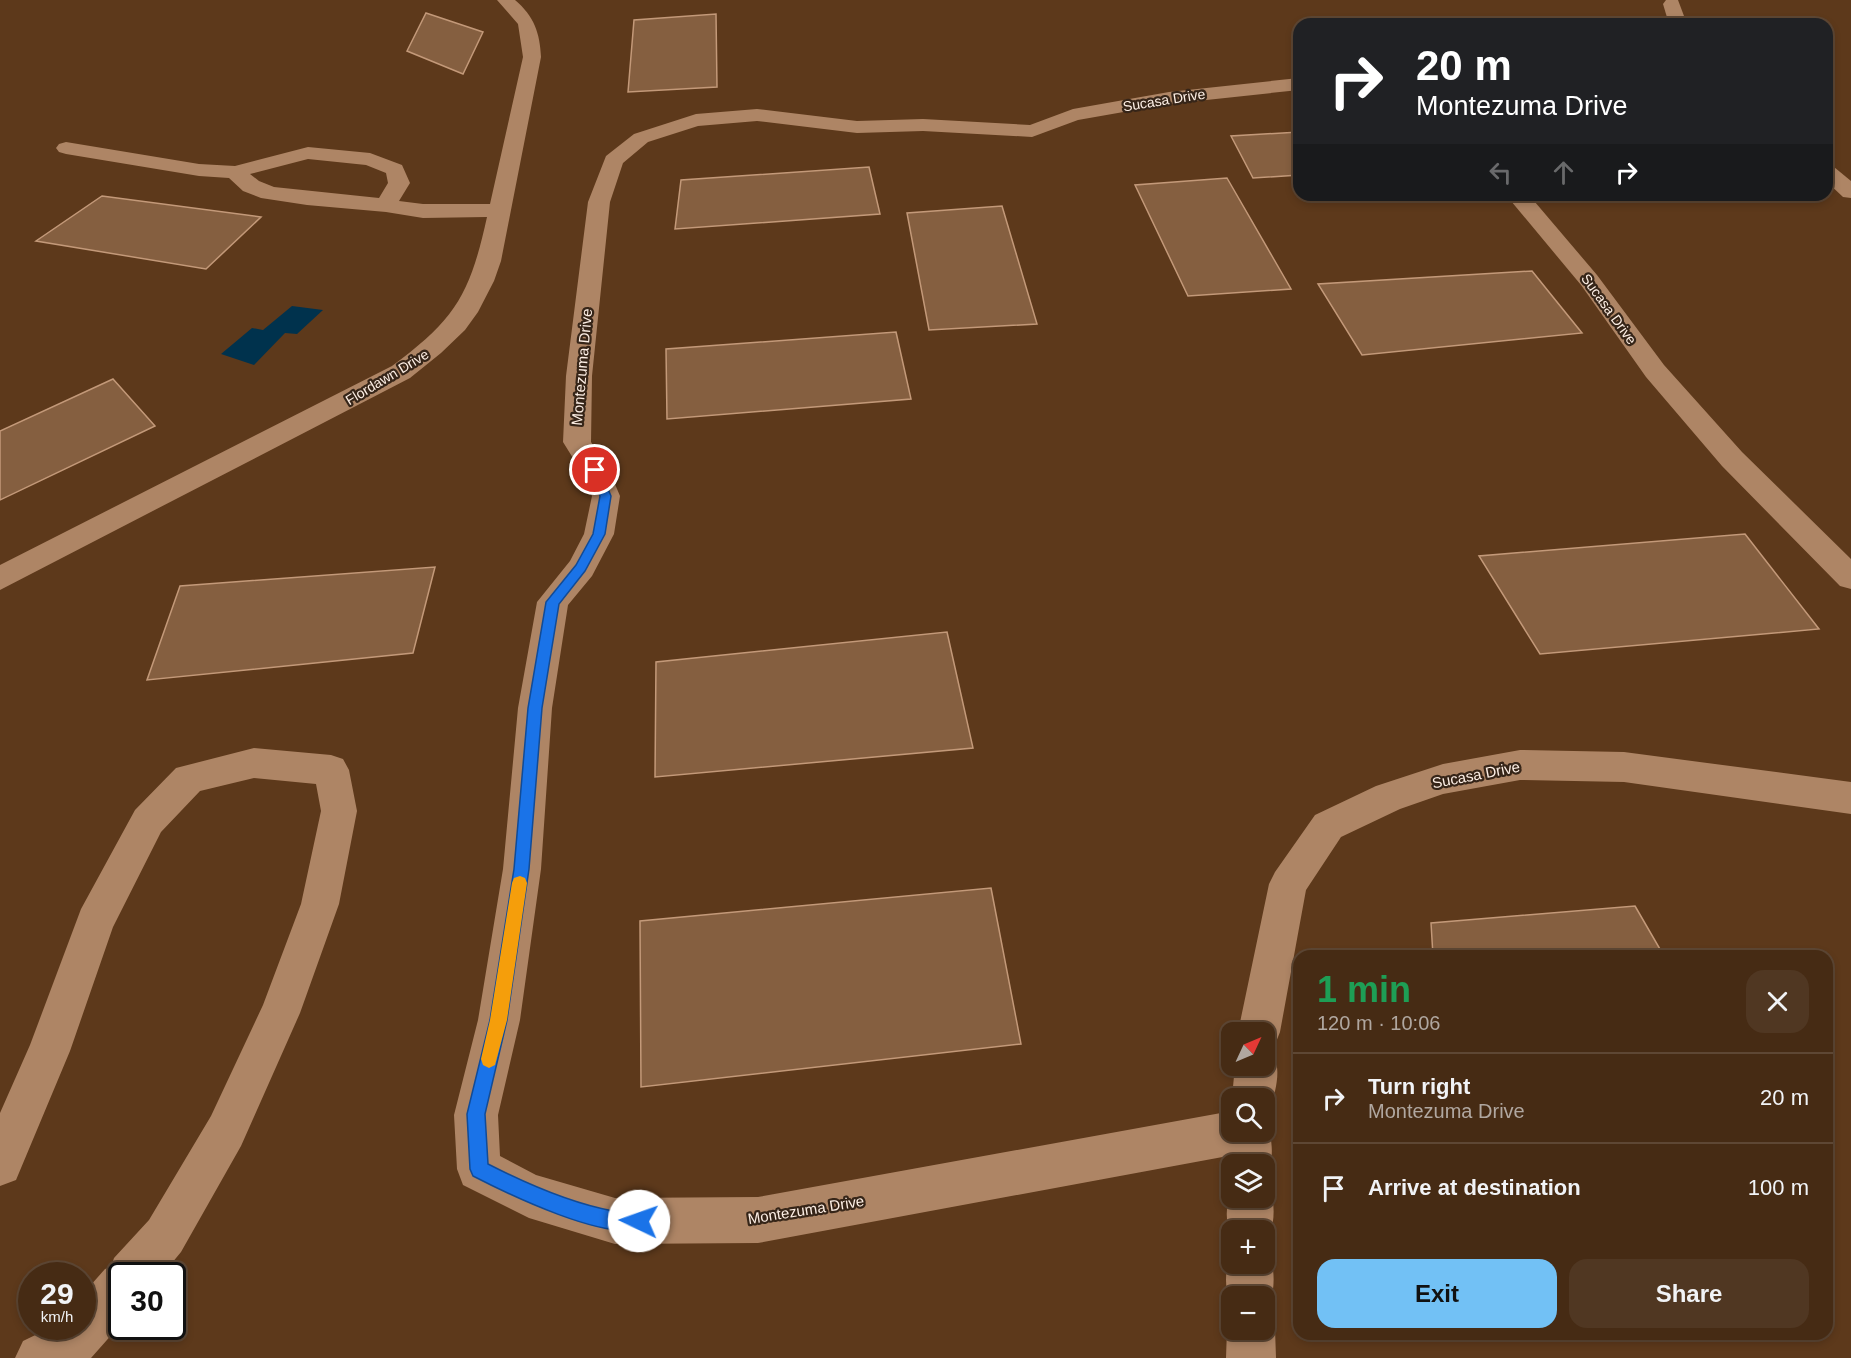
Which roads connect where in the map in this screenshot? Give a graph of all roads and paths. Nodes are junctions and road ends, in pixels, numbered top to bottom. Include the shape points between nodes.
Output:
1 (505, 0) edge
2 (1672, 4) dead end
3 (1676, 18) edge
4 (1293, 85) edge
5 (1032, 131) joint
6 (66, 148) dead end
7 (235, 172) junction
8 (1833, 176) edge
9 (1851, 192) edge
10 (1522, 201) edge
11 (386, 205) junction
12 (499, 210) junction
13 (1851, 578) edge
14 (0, 579) edge
15 (1851, 798) edge
16 (1260, 1022) edge
17 (1221, 1135) edge
18 (0, 1164) edge
19 (142, 1262) edge
20 (108, 1302) edge
21 (1251, 1340) edge
22 (40, 1358) edge
23 (1251, 1358) edge

1 - 12 street, Flordawn Drive via 531,28 532,57
2 - 3 street
4 - 5 street, Sucasa Drive via 1169,98 1083,113
5 - 17 street, Montezuma Drive via 923,125 857,127 757,115 696,120 641,138 613,160 599,202 579,376 577,442 606,496 599,534 581,568 553,602 535,708 522,869 498,1020 476,1114 479,1169 529,1195 615,1221 759,1220
6 - 7 street via 199,170
7 - 11 street via 250,186 269,193 307,200
7 - 11 street via 308,153 370,159 395,169 399,183
8 - 9 street
10 - 13 street, Sucasa Drive via 1589,280 1655,371 1732,459
11 - 12 street via 423,211
12 - 14 street, Flordawn Drive via 479,293 440,344 401,372 352,399
15 - 16 street, Sucasa Drive via 1624,767 1520,765 1443,779 1389,797 1328,826 1288,885
18 - 19 street via 50,1051 95,922 148,821 189,779 254,763 331,770 339,811 320,904 280,1013 226,1131 165,1236
20 - 22 street via 70,1345
21 - 23 street

